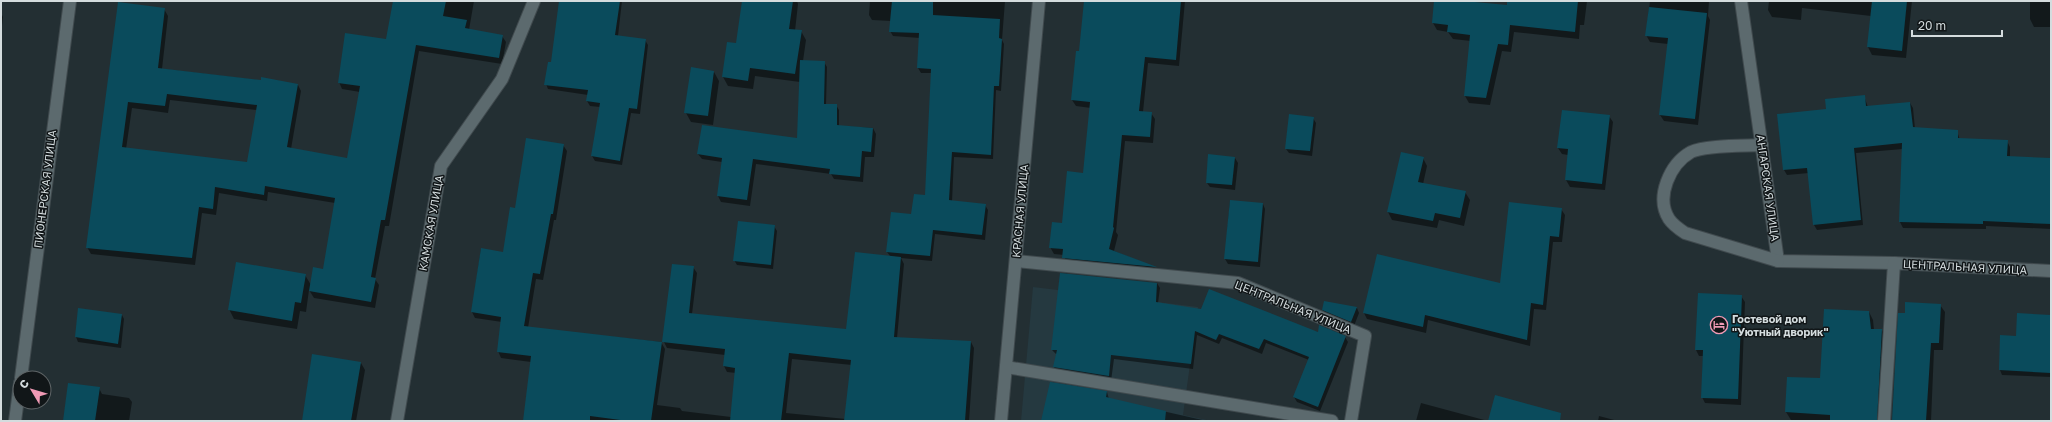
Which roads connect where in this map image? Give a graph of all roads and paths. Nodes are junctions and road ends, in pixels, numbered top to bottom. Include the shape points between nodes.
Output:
1 (70, 1) edge
2 (534, 1) edge
3 (1039, 1) edge
4 (1741, 1) edge
5 (1762, 145) junction
6 (1016, 261) junction
7 (1778, 261) junction
8 (1894, 263) junction
9 (2051, 271) edge
10 (1006, 368) junction
11 (22, 370) edge
12 (16, 410) edge
13 (15, 421) edge
14 (397, 421) edge
15 (1001, 421) edge
16 (1332, 421) edge
17 (1351, 421) edge
18 (1884, 421) edge

1 - 11 street, ПИОНЕРСКАЯ УЛИЦА
2 - 14 street, КАМСКАЯ УЛИЦА via 502,79 441,166
3 - 6 street, КРАСНАЯ УЛИЦА
4 - 5 street, АНГАРСКАЯ УЛИЦА
5 - 7 street, АНГАРСКАЯ УЛИЦА
5 - 7 street via 1692,152 1674,168 1667,181 1664,208 1668,218 1685,233
6 - 10 street, КРАСНАЯ УЛИЦА
6 - 17 street, ЦЕНТРАЛЬНАЯ УЛИЦА via 1238,283 1365,336
7 - 8 street
8 - 9 street, ЦЕНТРАЛЬНАЯ УЛИЦА
8 - 18 street, ЦЕНТРАЛЬНАЯ УЛИЦА
10 - 15 street, КРАСНАЯ УЛИЦА
10 - 16 street
12 - 13 street

